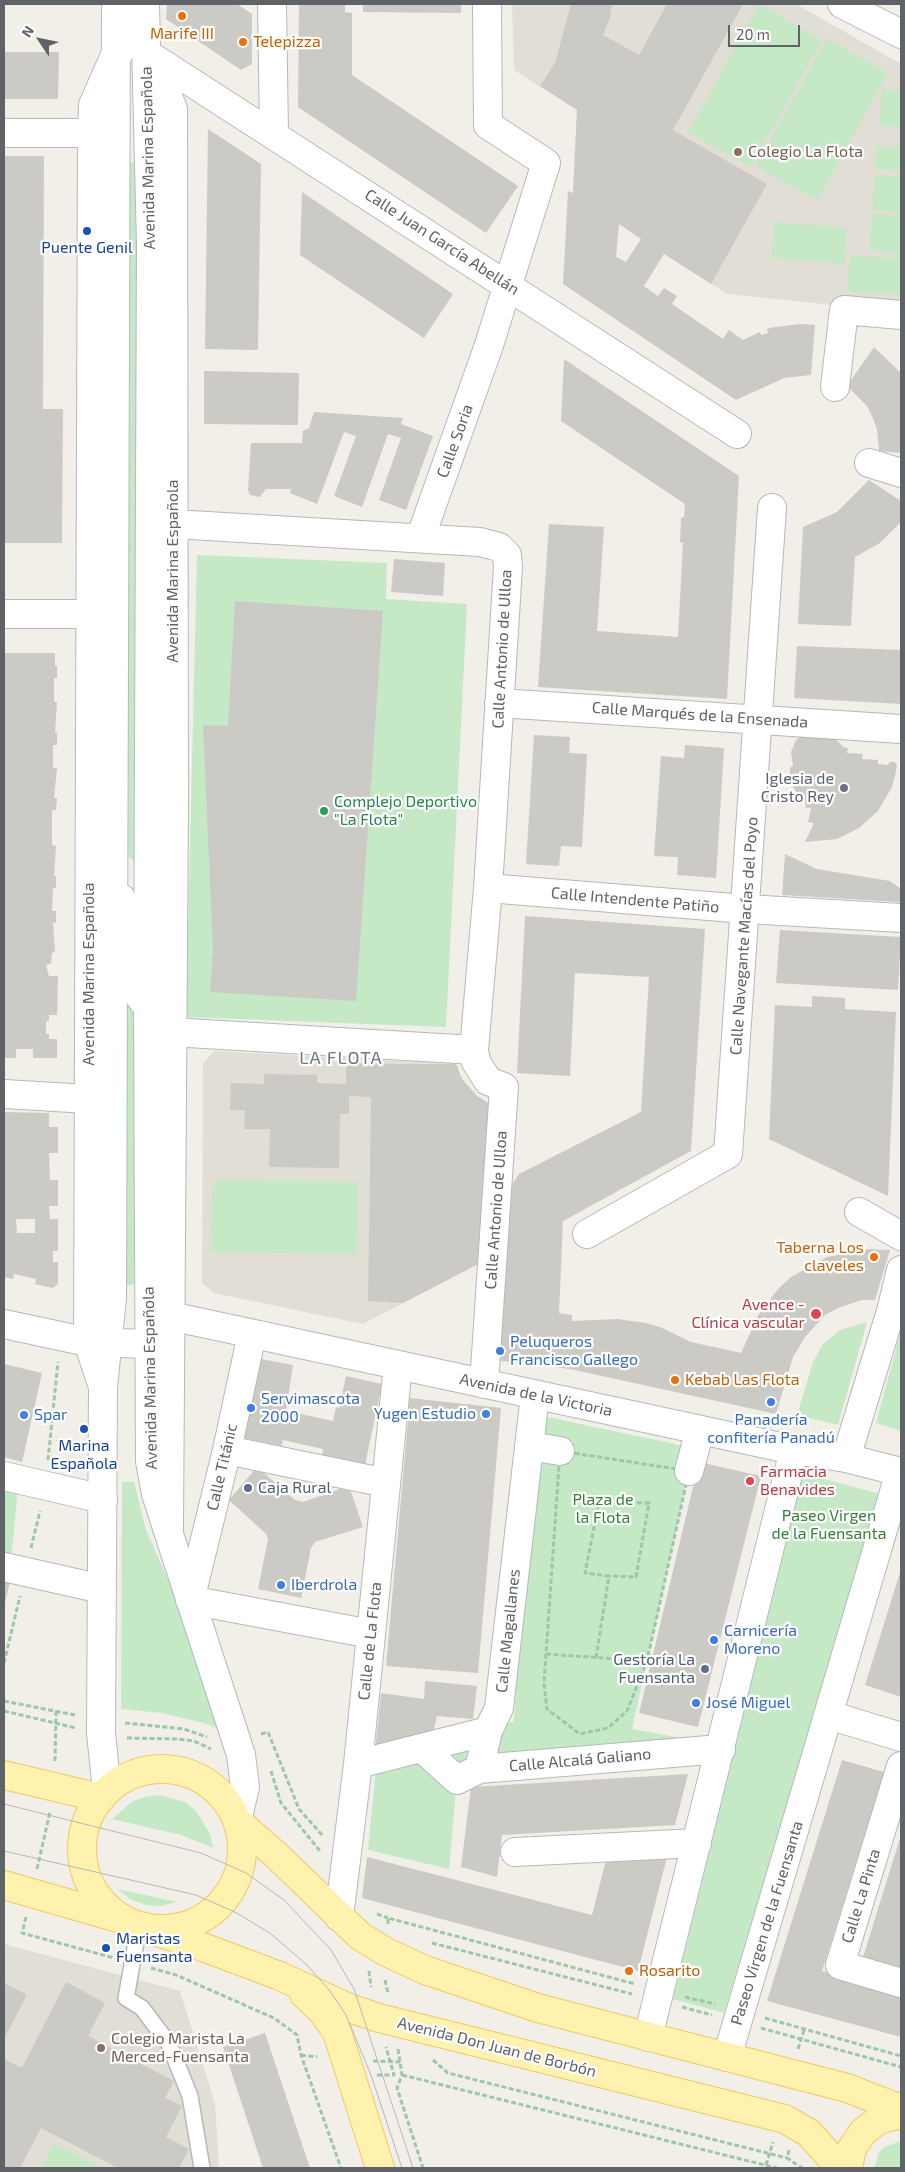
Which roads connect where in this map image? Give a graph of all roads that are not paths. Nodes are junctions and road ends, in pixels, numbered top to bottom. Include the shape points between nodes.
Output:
1 (94, 4) edge
2 (116, 4) edge
3 (145, 4) edge
4 (272, 4) edge
5 (487, 4) edge
6 (842, 4) edge
7 (901, 34) edge
8 (116, 53) junction
9 (146, 53) junction
10 (4, 133) edge
11 (92, 134) junction
12 (274, 134) junction
13 (174, 181) junction
14 (151, 244) junction
15 (508, 284) junction
16 (901, 315) edge
17 (835, 387) dead end
18 (736, 434) dead end
19 (869, 463) dead end
20 (901, 473) edge
21 (772, 508) dead end
22 (173, 524) junction
23 (421, 536) junction
24 (4, 614) edge
25 (90, 614) junction
26 (499, 703) junction
27 (758, 718) junction
28 (901, 729) edge
29 (113, 847) junction
30 (488, 888) junction
31 (746, 909) junction
32 (901, 918) edge
33 (148, 1009) junction
34 (171, 1032) junction
35 (474, 1050) junction
36 (4, 1094) edge
37 (89, 1099) junction
38 (859, 1212) dead end
39 (587, 1234) dead end
40 (901, 1236) edge
41 (901, 1270) edge
42 (170, 1316) junction
43 (4, 1324) edge
44 (252, 1334) junction
45 (97, 1343) junction
46 (148, 1344) junction
47 (398, 1365) junction
48 (484, 1384) junction
49 (535, 1395) junction
50 (700, 1430) junction
51 (529, 1446) junction
52 (227, 1450) junction
53 (560, 1450) road end
54 (794, 1450) junction
55 (846, 1458) junction
56 (689, 1471) road end
57 (900, 1472) edge
58 (4, 1476) edge
59 (386, 1483) junction
60 (103, 1500) junction
61 (169, 1534) junction
62 (4, 1567) edge
63 (102, 1590) junction
64 (190, 1600) junction
65 (371, 1634) junction
66 (829, 1715) junction
67 (488, 1731) junction
68 (901, 1737) edge
69 (423, 1749) junction
70 (721, 1749) junction
71 (358, 1764) junction
72 (901, 1766) edge
73 (479, 1769) junction
74 (4, 1775) edge
75 (104, 1795) junction
76 (237, 1821) junction
77 (697, 1843) junction
78 (515, 1852) dead end
79 (4, 1885) edge
80 (339, 1917) junction
81 (136, 1925) junction
82 (280, 1976) junction
83 (901, 1983) edge
84 (648, 2037) junction
85 (727, 2057) junction
86 (808, 2078) junction
87 (901, 2093) edge
88 (901, 2109) edge
89 (901, 2114) edge
90 (202, 2168) edge
91 (380, 2168) edge
92 (840, 2168) edge
93 (848, 2168) edge

1 - 2 street
2 - 3 street
2 - 8 street, Avenida Marina Española
2 - 9 street
3 - 9 street
4 - 12 street
5 - 15 street, Calle Soria via 488,125 546,163
6 - 7 street
8 - 9 street
8 - 11 street, Avenida Marina Española via 93,105
8 - 29 street, Avenida Marina Española
9 - 12 street, Calle Juan García Abellán
9 - 13 street, Avenida Marina Española via 159,74 173,109
9 - 14 street, Avenida Marina Española
10 - 11 street
11 - 25 street, Avenida Marina Española
12 - 15 street, Calle Juan García Abellán
13 - 14 street
13 - 22 street, Avenida Marina Española
14 - 33 street, Avenida Marina Española
15 - 18 street, Calle Juan García Abellán
15 - 23 street, Calle Soria
16 - 17 street via 844,310
19 - 20 street
21 - 27 street, Calle Navegante Macías del Poyo
22 - 23 street, Calle Antonio de Ulloa
22 - 34 street, Avenida Marina Española
23 - 26 street, Calle Antonio de Ulloa via 480,542 499,547 506,555 508,567
24 - 25 street
25 - 37 street, Avenida Marina Española
26 - 27 street, Calle Marqués de la Ensenada
26 - 30 street, Calle Antonio de Ulloa
27 - 28 street, Calle Marqués de la Ensenada
27 - 31 street, Calle Navegante Macías del Poyo
29 - 33 street, Avenida Marina Española via 130,977
29 - 45 street, Avenida Marina Española via 112,1298
30 - 31 street, Calle Intendente Patiño
30 - 35 street, Calle Antonio de Ulloa
31 - 32 street, Calle Intendente Patiño
31 - 39 street, Calle Navegante Macías del Poyo via 728,1154
33 - 34 street, Avenida Marina Española
33 - 46 street, Avenida Marina Española
34 - 35 street
34 - 42 street, Avenida Marina Española
35 - 48 street, Calle Antonio de Ulloa via 476,1062 488,1081 504,1087
36 - 37 street
37 - 45 street, Avenida Marina Española
38 - 40 street
41 - 55 street
42 - 44 street, Avenida de la Victoria
42 - 61 street, Avenida Marina Española
43 - 45 street
44 - 47 street, Avenida de la Victoria
44 - 52 street, Calle Titánic
45 - 46 street
45 - 60 street, Avenida Marina Española via 103,1387
46 - 61 street, Avenida Marina Española via 150,1461 156,1494
47 - 48 street, Avenida de la Victoria
47 - 59 street, Calle de La Flota
48 - 49 street, Avenida de la Victoria
49 - 50 street, Avenida de la Victoria
49 - 51 street, Calle Magallanes
50 - 54 street, Avenida de la Victoria
50 - 56 street
51 - 53 street
51 - 67 street, Calle Magallanes via 500,1708
52 - 59 street
52 - 64 street, Calle Titánic
54 - 55 street, Avenida de la Victoria
54 - 70 street
55 - 57 street, Avenida de la Victoria
57 - 66 street, Paseo Virgen de la Fuensanta
58 - 60 street
59 - 65 street, Calle de La Flota
60 - 63 street, Avenida Marina Española
61 - 64 street, Avenida Marina Española
62 - 63 street
63 - 75 street, Avenida Marina Española
64 - 65 street
64 - 76 street, Avenida Marina Española via 240,1755 245,1787
65 - 71 street, Calle de La Flota
66 - 68 street
66 - 85 street, Paseo Virgen de la Fuensanta
67 - 69 street
67 - 73 street
69 - 71 street
69 - 73 street via 457,1780
70 - 73 street, Calle Alcalá Galiano
70 - 77 street
71 - 80 street, Calle de La Flota
72 - 83 street, Calle La Pinta via 840,1965
74 - 75 main road
75 - 76 main road via 117,1783 140,1772 154,1769 184,1772 209,1784 220,1794
75 - 81 main road via 86,1824 84,1868 92,1888 105,1906
76 - 80 main road
76 - 81 main road via 241,1838 240,1870 220,1904 193,1923 178,1928 162,1930
77 - 78 street
77 - 84 street
79 - 81 main road, Avenida Don Juan de Borbón
80 - 84 main road via 367,1941 425,1970 538,2008
81 - 82 main road, Avenida Don Juan de Borbón
81 - 90 lane via 126,1998 142,2008 169,2044 190,2096
82 - 91 main road via 315,2003 330,2020
82 - 92 main road, Avenida Don Juan de Borbón via 379,2018 785,2119 809,2133
84 - 85 main road
85 - 86 main road
86 - 87 main road
86 - 88 main road via 857,2091
89 - 93 main road via 878,2120 863,2132 852,2148

